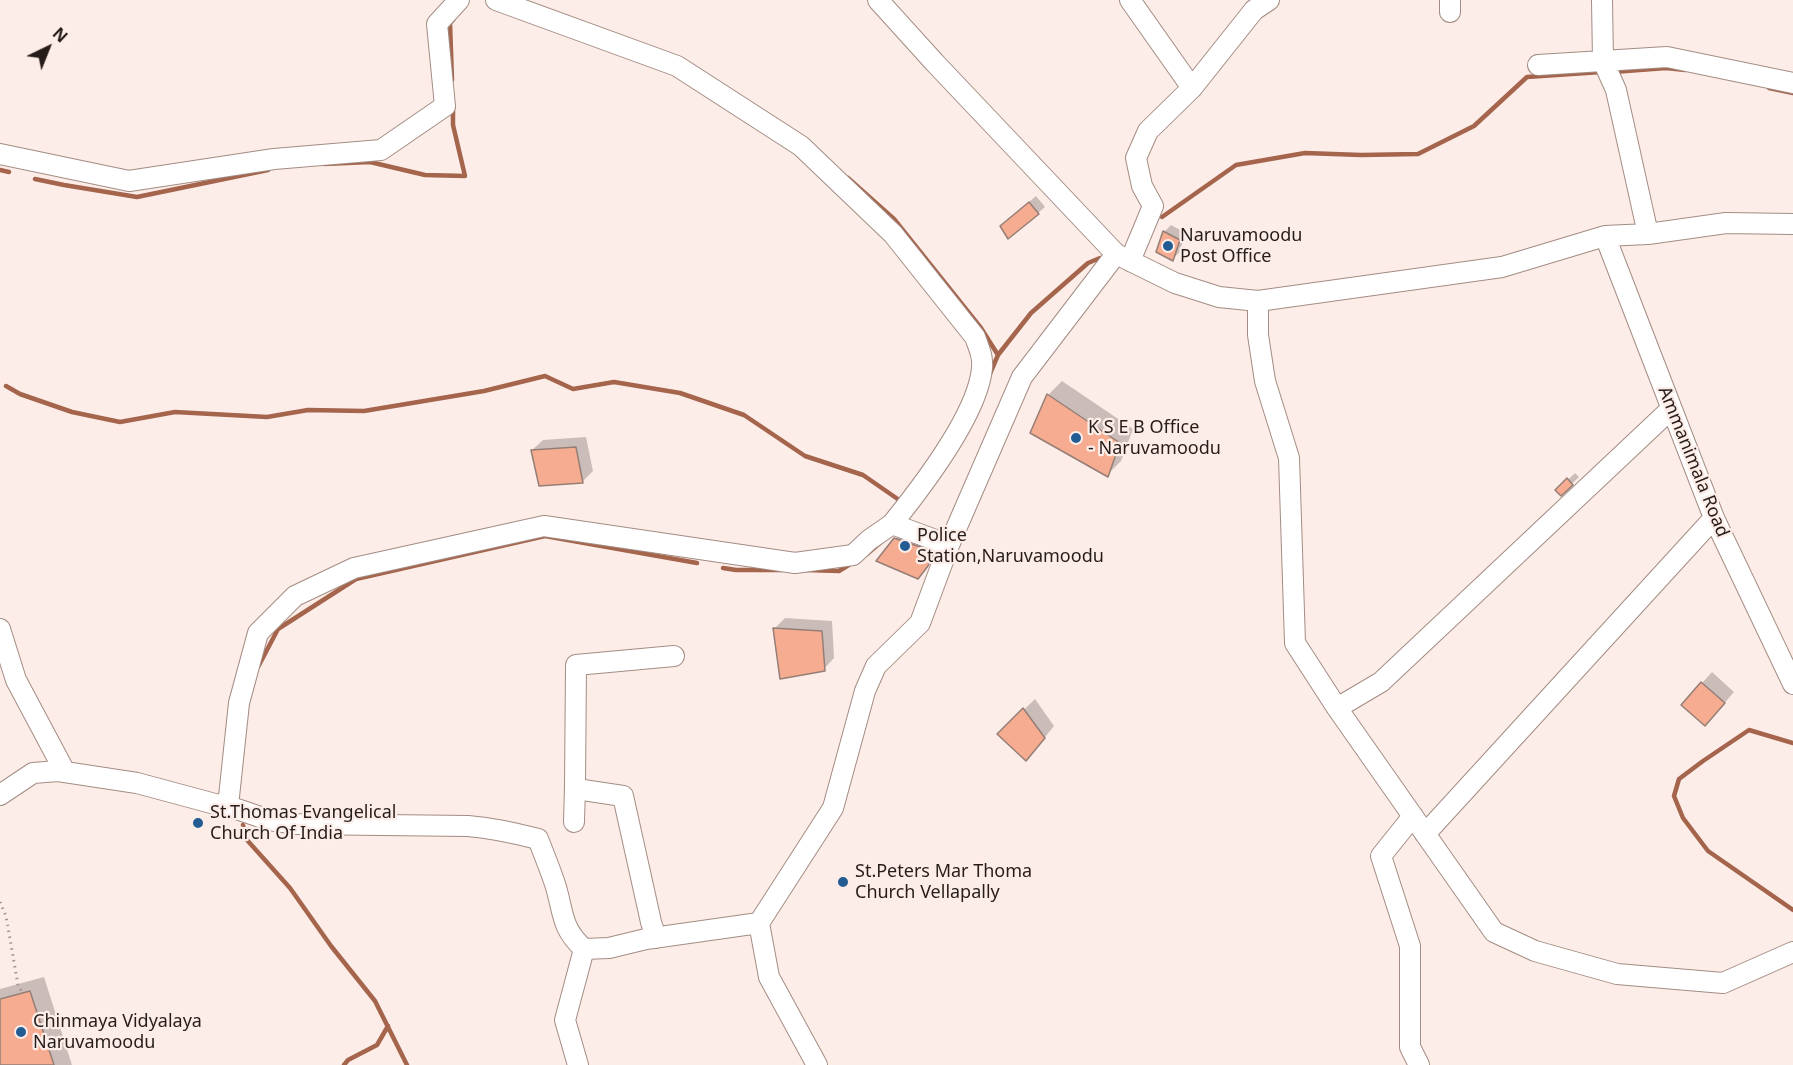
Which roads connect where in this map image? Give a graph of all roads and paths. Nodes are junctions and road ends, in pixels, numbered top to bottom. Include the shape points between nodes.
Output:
1 (459, 0) edge
2 (496, 0) edge
3 (878, 0) edge
4 (1130, 0) edge
5 (1269, 0) edge
6 (1602, 0) edge
7 (1604, 62) junction
8 (1538, 65) dead end
9 (1793, 84) edge
10 (1192, 88) junction
11 (0, 154) edge
12 (1793, 224) edge
13 (1648, 234) junction
14 (1605, 236) junction
15 (1123, 258) junction
16 (1258, 302) junction
17 (1671, 409) junction
18 (1714, 518) junction
19 (897, 519) junction
20 (949, 545) junction
21 (0, 629) edge
22 (674, 656) dead end
23 (1793, 684) edge
24 (1337, 708) junction
25 (65, 772) junction
26 (575, 786) junction
27 (0, 795) edge
28 (228, 806) junction
29 (1413, 816) junction
30 (574, 822) dead end
31 (1425, 834) junction
32 (0, 902) edge
33 (759, 923) junction
34 (656, 938) junction
35 (584, 949) junction
36 (1793, 952) edge
37 (22, 992) dead end
38 (578, 1065) edge
39 (817, 1065) edge
40 (1419, 1065) edge

1 - 11 street via 437,24 445,106 381,150 274,159 129,181
2 - 19 street via 677,66 801,146 893,234 975,337 982,355 982,370 973,399 927,481
3 - 15 street
4 - 10 street
5 - 10 street via 1254,9
6 - 7 street
7 - 8 street
7 - 9 street via 1667,57
7 - 13 street via 1616,90
10 - 15 street via 1148,131 1136,158 1142,186 1153,206
12 - 13 street via 1726,223
13 - 14 street
14 - 16 street via 1502,267
14 - 17 street, Ammanimala Road
15 - 16 street via 1175,283 1219,297
15 - 20 street via 1022,377
16 - 24 street via 1265,381 1289,458 1295,644
17 - 18 street, Ammanimala Road
17 - 24 street via 1381,682
18 - 23 street, Ammanimala Road
18 - 31 street
19 - 20 street
19 - 28 street via 853,555 795,563 544,526 354,568 295,596 258,633 239,703
20 - 33 street via 920,623 876,666 865,691 834,808
21 - 25 street via 16,680
22 - 26 street via 576,665
24 - 29 street
25 - 27 street via 33,773
25 - 28 street via 137,783
26 - 30 street
26 - 34 street via 623,796
28 - 35 street via 269,820 297,824 490,827 538,839 564,922
29 - 31 street
29 - 40 street via 1382,856 1410,946 1410,1047
31 - 36 street via 1494,932 1535,951 1617,974 1723,983
32 - 37 path
33 - 34 street
33 - 39 street via 769,976
34 - 35 street
35 - 38 street via 565,1020

